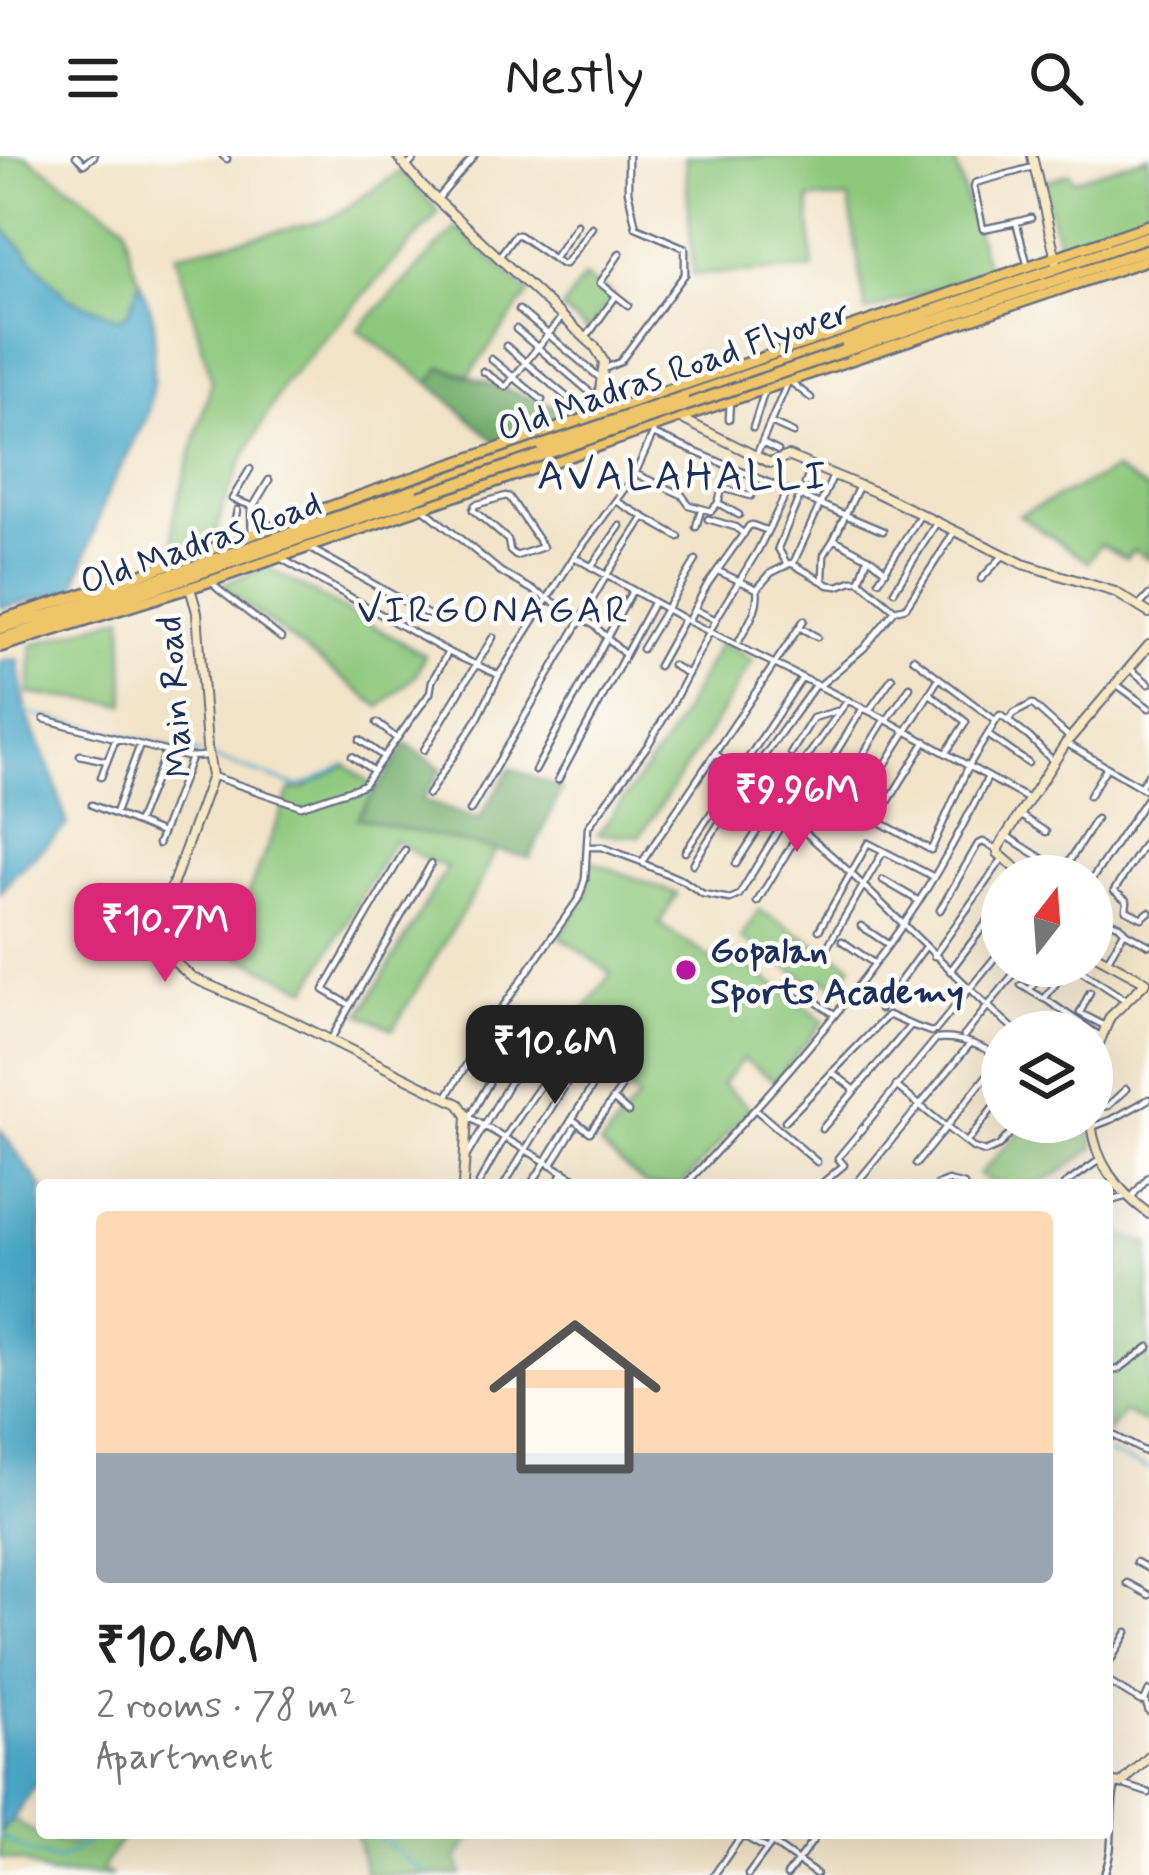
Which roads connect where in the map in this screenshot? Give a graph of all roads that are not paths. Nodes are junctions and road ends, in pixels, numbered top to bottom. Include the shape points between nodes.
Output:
1 (76, 156) edge
2 (94, 156) edge
3 (398, 156) edge
4 (417, 156) edge
5 (474, 156) edge
6 (628, 156) edge
7 (1032, 156) edge
8 (407, 167) junction
9 (1034, 167) junction
10 (437, 200) junction
11 (1031, 218) dead end
12 (1016, 222) junction
13 (577, 224) dead end
14 (1149, 225) edge
15 (592, 226) dead end
16 (1149, 236) edge
17 (1149, 249) edge
18 (620, 253) dead end
19 (498, 258) junction
20 (554, 259) junction
21 (1149, 259) edge
22 (1028, 266) junction
23 (1059, 273) junction
24 (616, 296) junction
25 (628, 305) dead end
26 (519, 310) dead end
27 (562, 317) junction
28 (516, 329) dead end
29 (549, 333) junction
30 (585, 338) junction
31 (506, 346) dead end
32 (538, 347) junction
33 (491, 359) dead end
34 (526, 363) junction
35 (604, 369) junction
36 (483, 371) dead end
37 (514, 376) junction
38 (604, 380) junction
39 (789, 381) junction
40 (763, 389) junction
41 (811, 398) dead end
42 (542, 400) dead end
43 (599, 400) junction
44 (643, 400) junction
45 (730, 400) junction
46 (596, 415) junction
47 (679, 418) junction
48 (729, 419) dead end
49 (771, 423) junction
50 (753, 428) dead end
51 (653, 430) junction
52 (793, 433) dead end
53 (762, 443) junction
54 (778, 451) dead end
55 (756, 456) junction
56 (729, 465) junction
57 (812, 466) junction
58 (250, 469) dead end
59 (635, 473) junction
60 (834, 475) junction
61 (269, 480) dead end
62 (497, 480) junction
63 (805, 484) dead end
64 (859, 486) junction
65 (722, 488) junction
66 (469, 490) junction
67 (788, 490) junction
68 (800, 495) junction
69 (504, 496) junction
70 (751, 496) dead end
71 (418, 498) junction
72 (616, 501) junction
73 (718, 503) junction
74 (821, 504) junction
75 (475, 505) junction
76 (253, 506) junction
77 (702, 509) junction
78 (237, 510) dead end
79 (921, 514) junction
80 (739, 515) dead end
81 (846, 515) junction
82 (644, 518) junction
83 (708, 519) dead end
84 (306, 522) junction
85 (937, 522) junction
86 (620, 526) dead end
87 (696, 527) dead end
88 (768, 531) junction
89 (883, 531) dead end
90 (955, 531) junction
91 (744, 534) junction
92 (252, 536) junction
93 (679, 537) dead end
94 (834, 539) junction
95 (231, 543) junction
96 (306, 547) junction
97 (1004, 555) junction
98 (278, 557) junction
99 (574, 557) junction
100 (868, 557) junction
101 (696, 560) dead end
102 (790, 564) junction
103 (591, 567) junction
104 (886, 571) junction
105 (718, 572) junction
106 (606, 577) junction
107 (981, 579) dead end
108 (739, 580) junction
109 (879, 580) dead end
110 (212, 581) junction
111 (823, 581) junction
112 (860, 581) junction
113 (190, 588) junction
114 (757, 589) junction
115 (632, 591) junction
116 (894, 591) dead end
117 (1149, 595) edge
118 (547, 600) junction
119 (653, 603) junction
120 (1139, 606) junction
121 (694, 609) junction
122 (666, 610) junction
123 (895, 610) junction
124 (1149, 614) edge
125 (582, 618) junction
126 (686, 620) junction
127 (716, 620) junction
128 (440, 622) dead end
129 (0, 624) edge
130 (710, 632) junction
131 (607, 636) junction
132 (493, 637) dead end
133 (817, 637) dead end
134 (280, 638) dead end
135 (739, 641) dead end
136 (0, 643) edge
137 (1149, 645) edge
138 (642, 649) dead end
139 (448, 652) junction
140 (625, 655) junction
141 (1145, 657) edge
142 (913, 658) dead end
143 (775, 664) junction
144 (477, 665) junction
145 (672, 665) dead end
146 (658, 666) dead end
147 (1129, 668) junction
148 (688, 674) junction
149 (500, 675) junction
150 (802, 677) junction
151 (939, 678) junction
152 (892, 679) dead end
153 (1116, 684) junction
154 (1149, 684) edge
155 (817, 685) junction
156 (910, 687) dead end
157 (929, 693) junction
158 (848, 700) junction
159 (1149, 708) edge
160 (866, 709) junction
161 (840, 711) junction
162 (44, 718) dead end
163 (886, 719) junction
164 (996, 722) junction
165 (1007, 722) junction
166 (377, 724) dead end
167 (908, 731) junction
168 (988, 735) junction
169 (116, 738) junction
170 (396, 738) junction
171 (360, 740) dead end
172 (1068, 740) junction
173 (926, 741) junction
174 (140, 745) junction
175 (424, 750) dead end
176 (166, 752) junction
177 (791, 753) dead end
178 (946, 753) junction
179 (716, 754) junction
180 (80, 755) dead end
181 (208, 755) junction
182 (352, 756) dead end
183 (384, 757) junction
184 (191, 758) junction
185 (107, 761) junction
186 (1053, 762) junction
187 (1028, 763) dead end
188 (969, 765) junction
189 (1107, 767) junction
190 (373, 770) junction
191 (536, 771) dead end
192 (736, 772) junction
193 (1149, 773) edge
194 (212, 776) junction
195 (794, 776) junction
196 (988, 776) junction
197 (101, 777) dead end
198 (558, 780) dead end
199 (746, 781) junction
200 (814, 787) junction
201 (1140, 787) junction
202 (1149, 793) edge
203 (428, 795) dead end
204 (1089, 796) dead end
205 (836, 799) junction
206 (1028, 799) junction
207 (92, 805) dead end
208 (772, 806) junction
209 (856, 810) junction
210 (470, 811) dead end
211 (115, 814) junction
212 (1018, 814) junction
213 (786, 818) junction
214 (1096, 819) dead end
215 (877, 820) junction
216 (137, 823) junction
217 (800, 831) junction
218 (1046, 832) dead end
219 (162, 833) junction
220 (1005, 835) junction
221 (1149, 836) edge
222 (158, 844) dead end
223 (587, 847) junction
224 (405, 850) dead end
225 (685, 852) dead end
226 (883, 852) junction
227 (1000, 854) junction
228 (1037, 855) edge
229 (1073, 855) edge
230 (1108, 855) edge
231 (639, 861) junction
232 (431, 864) dead end
233 (693, 864) dead end
234 (736, 864) dead end
235 (850, 874) junction
236 (934, 877) junction
237 (883, 880) dead end
238 (863, 887) junction
239 (919, 901) junction
240 (757, 902) dead end
241 (940, 910) dead end
242 (1126, 910) junction
243 (1149, 912) edge
244 (1113, 922) joint
245 (903, 925) junction
246 (861, 926) dead end
247 (819, 930) dead end
248 (981, 930) edge
249 (1124, 932) junction
250 (842, 941) dead end
251 (888, 944) junction
252 (1149, 945) edge
253 (925, 947) junction
254 (826, 949) dead end
255 (1113, 951) edge
256 (934, 956) junction
257 (874, 963) junction
258 (1113, 964) edge
259 (950, 971) junction
260 (981, 975) edge
261 (1148, 981) edge
262 (787, 982) dead end
263 (1003, 987) edge
264 (1024, 987) edge
265 (1031, 987) edge
266 (1054, 987) edge
267 (1106, 987) edge
268 (970, 989) junction
269 (1029, 990) junction
270 (1090, 992) dead end
271 (1044, 999) junction
272 (1127, 1000) junction
273 (350, 1005) junction
274 (988, 1006) junction
275 (880, 1009) dead end
276 (994, 1011) edge
277 (1062, 1011) edge
278 (1081, 1011) edge
279 (834, 1014) junction
280 (1113, 1017) edge
281 (911, 1025) junction
282 (964, 1036) dead end
283 (331, 1040) junction
284 (970, 1043) junction
285 (981, 1047) edge
286 (565, 1050) dead end
287 (580, 1061) dead end
288 (832, 1072) junction
289 (514, 1075) dead end
290 (599, 1076) dead end
291 (488, 1083) dead end
292 (981, 1084) edge
293 (896, 1086) junction
294 (621, 1088) dead end
295 (1126, 1089) dead end
296 (855, 1090) junction
297 (448, 1096) junction
298 (613, 1099) junction
299 (1149, 1099) edge
300 (1113, 1101) edge
301 (920, 1106) junction
302 (755, 1109) junction
303 (628, 1112) dead end
304 (469, 1116) junction
305 (572, 1119) junction
306 (1113, 1119) edge
307 (785, 1121) dead end
308 (981, 1124) edge
309 (484, 1125) junction
310 (946, 1126) junction
311 (574, 1128) dead end
312 (822, 1129) dead end
313 (505, 1137) junction
314 (967, 1143) junction
315 (1000, 1143) edge
316 (1096, 1143) edge
317 (526, 1148) junction
318 (466, 1157) junction
319 (1100, 1160) junction
320 (549, 1162) junction
321 (818, 1162) dead end
322 (916, 1164) dead end
323 (564, 1171) junction
324 (1149, 1176) edge
325 (464, 1179) edge
326 (480, 1179) edge
327 (508, 1179) edge
328 (536, 1179) edge
329 (559, 1179) edge
330 (576, 1179) edge
331 (692, 1179) edge
332 (827, 1179) edge
333 (854, 1179) edge
334 (1073, 1179) edge
335 (1111, 1179) edge
336 (1113, 1181) edge
337 (1129, 1197) junction
338 (1113, 1201) edge
339 (1149, 1214) edge
340 (1149, 1347) edge
341 (1113, 1370) edge
342 (1115, 1436) dead end
343 (1149, 1454) edge
344 (1136, 1562) dead end
345 (1149, 1569) edge
346 (1127, 1583) dead end
347 (1149, 1595) edge
348 (1127, 1632) dead end
349 (1113, 1656) edge
350 (1113, 1685) edge
351 (1149, 1690) edge
352 (1145, 1702) junction
353 (1149, 1712) edge
354 (1149, 1757) edge
355 (1115, 1784) edge
356 (1149, 1793) edge
357 (739, 1839) edge
358 (752, 1839) edge
359 (774, 1839) edge
360 (814, 1839) edge
361 (1113, 1839) edge
362 (769, 1846) junction
363 (797, 1861) junction
364 (816, 1874) edge
365 (714, 1875) edge
366 (748, 1875) edge
367 (787, 1875) edge
368 (1104, 1875) edge

1 - 2 street via 84,164
3 - 8 street
4 - 8 street
5 - 10 street
6 - 35 street via 636,227 685,248 685,274 620,362
7 - 9 street
8 - 10 street
9 - 12 street via 975,183 983,229
9 - 23 street
10 - 19 street
11 - 12 street
12 - 22 street
13 - 20 street
14 - 23 main road
15 - 20 street via 566,263
16 - 23 highway
17 - 23 highway
18 - 24 street via 600,283
19 - 20 street via 519,235
19 - 27 street
21 - 23 main road
22 - 23 main road
22 - 44 main road
23 - 39 main road
23 - 71 highway, Old Madras Road Flyover, bridge
24 - 25 street
24 - 30 street
26 - 29 street
27 - 29 street
27 - 30 street
28 - 32 street
29 - 32 street
29 - 38 street
30 - 35 street
31 - 34 street
32 - 34 street
32 - 43 street
33 - 37 street
34 - 37 street
34 - 46 street
35 - 38 street
36 - 37 street via 503,387
37 - 42 street
38 - 43 street
39 - 40 main road
39 - 41 street
39 - 49 street
40 - 45 main road
40 - 50 street
43 - 46 street
44 - 46 main road
44 - 51 street
45 - 47 main road
45 - 48 street
46 - 84 main road via 374,490
47 - 51 main road
47 - 55 street
49 - 52 street
49 - 53 street
51 - 56 street
51 - 59 street
51 - 62 main road
53 - 54 street
53 - 55 street
55 - 57 street via 772,463 786,455
56 - 65 street
56 - 67 street
57 - 60 street
57 - 63 street
58 - 76 street via 232,500
59 - 72 street
59 - 77 street
60 - 64 street
60 - 74 street
61 - 76 street
62 - 66 main road
62 - 69 street
64 - 79 street
64 - 81 street
65 - 70 street
65 - 73 street
66 - 71 main road
66 - 75 street
67 - 68 street
67 - 88 street
68 - 74 street
68 - 102 street via 778,548
69 - 75 street
69 - 75 street via 543,547 516,556
71 - 84 highway, Old Madras Road Flyover
71 - 96 main road
71 - 118 street via 501,572
71 - 136 highway, Old Madras Road
72 - 82 street
72 - 99 street
73 - 77 street
73 - 80 street
74 - 81 street
74 - 102 street
76 - 92 street
77 - 87 street
78 - 95 street
79 - 85 street
79 - 104 street
81 - 89 street
81 - 94 street
82 - 93 street
82 - 106 street
83 - 91 street
84 - 92 main road
84 - 129 highway, Old Madras Road via 51,614
85 - 90 street
85 - 116 street
86 - 103 street
88 - 91 street via 752,525
88 - 108 street
90 - 97 street
90 - 123 street via 906,607
91 - 105 street
92 - 95 main road
94 - 100 street
94 - 111 street
95 - 129 main road
96 - 98 main road
96 - 128 street
97 - 107 street
97 - 120 street
98 - 110 main road
98 - 139 street
99 - 103 street
99 - 118 street
100 - 104 street
100 - 112 street
101 - 122 street
102 - 111 street
102 - 114 street
103 - 106 street
104 - 109 street
105 - 108 street
105 - 121 street
106 - 115 street
106 - 125 street
108 - 114 street
108 - 127 street
110 - 113 main road
110 - 134 street
111 - 112 street
112 - 123 street
113 - 136 main road
113 - 181 street, Main Road
114 - 135 street
115 - 119 street
115 - 131 street
117 - 120 street
118 - 125 street
118 - 149 street
119 - 122 street
119 - 140 street
120 - 124 street
121 - 126 street
121 - 127 street
122 - 126 street
122 - 138 street
123 - 155 street
125 - 131 street
125 - 210 street
126 - 130 street
126 - 146 street
127 - 130 street
130 - 143 street
130 - 148 street
131 - 140 street
131 - 191 street
132 - 144 street
133 - 143 street via 802,624
137 - 141 street
139 - 144 street
139 - 170 street
140 - 198 street
141 - 147 street
142 - 151 street
143 - 150 street
143 - 179 street
144 - 149 street
144 - 175 street
145 - 148 street
147 - 153 street
147 - 154 street
148 - 223 street via 588,827
149 - 203 street
150 - 155 street
150 - 192 street
151 - 157 street
151 - 164 street
152 - 160 street
153 - 159 street
153 - 172 street
155 - 158 street
155 - 199 street
156 - 163 street
157 - 167 street
157 - 178 street via 966,722
158 - 160 street
158 - 161 street
160 - 163 street
160 - 200 street
161 - 177 street via 813,718
161 - 195 street
162 - 169 street
163 - 167 street
163 - 205 street
164 - 165 street via 1000,715
164 - 168 street
165 - 172 street via 1032,704
165 - 186 street
166 - 170 street
167 - 173 street
167 - 209 street
168 - 187 street
168 - 188 street
169 - 174 street
169 - 185 street
170 - 183 street
171 - 183 street
172 - 186 street
172 - 189 street
173 - 178 street
173 - 215 street
174 - 176 street
174 - 211 street
176 - 184 street
176 - 216 street
178 - 188 street
179 - 192 street
179 - 231 street
180 - 185 street
181 - 184 street
181 - 194 street, Main Road
182 - 190 street
183 - 190 street
184 - 219 street
185 - 197 street
186 - 206 street
188 - 196 street
188 - 215 street via 931,850
189 - 201 street
189 - 204 street
190 - 194 street via 358,787 301,806
192 - 199 street
192 - 225 street
193 - 201 street
194 - 283 street, Main Road via 159,937 193,978
195 - 200 street
195 - 208 street
196 - 206 street
196 - 236 street
199 - 208 street
199 - 233 street
200 - 205 street
201 - 202 street
202 - 230 street
205 - 209 street
206 - 212 street
207 - 211 street
208 - 213 street
208 - 234 street
209 - 215 street
211 - 216 street
212 - 218 street
212 - 220 street
213 - 217 street
213 - 231 street via 730,899
214 - 229 street
216 - 219 street
217 - 235 street
217 - 240 street
219 - 222 street
220 - 227 street
220 - 228 street
221 - 242 street via 1114,891
223 - 231 street
223 - 297 street via 582,892
224 - 273 street via 324,990
226 - 235 street via 868,843
226 - 236 street
226 - 238 street
227 - 241 street via 978,844
227 - 256 street
232 - 273 street
235 - 238 street
235 - 247 street
236 - 239 street
237 - 239 street
238 - 245 street
238 - 254 street
239 - 245 street
242 - 243 street via 1138,918
242 - 244 street
244 - 249 street
245 - 251 street
245 - 253 street
246 - 251 street
248 - 259 street
249 - 252 street
249 - 255 street
250 - 257 street
251 - 257 street
253 - 256 street
253 - 275 street
256 - 259 street
257 - 279 street
258 - 261 street
259 - 268 street
260 - 268 street
261 - 272 street
262 - 279 street
263 - 274 street
264 - 269 street
265 - 269 street
266 - 271 street
267 - 272 street
268 - 274 street
268 - 281 street via 936,1030
269 - 271 street
270 - 278 street
271 - 277 street
272 - 280 street
273 - 283 street
274 - 276 street
274 - 282 street
279 - 302 street
281 - 288 street via 888,1015
281 - 296 street
283 - 297 street, Main Road
284 - 285 street
284 - 293 street via 936,1039
284 - 301 street
286 - 313 street
287 - 317 street
288 - 296 street
288 - 307 street
289 - 309 street
290 - 305 street
291 - 304 street
292 - 310 street
293 - 301 street
293 - 332 street
294 - 298 street
295 - 300 street
296 - 312 street
297 - 304 street, Main Road
298 - 303 street
298 - 305 street via 590,1132
299 - 306 street
301 - 310 street
301 - 333 street
302 - 321 street
302 - 331 street
304 - 309 street
304 - 318 street
305 - 320 street
308 - 314 street
309 - 313 street
309 - 318 street
310 - 314 street
310 - 322 street
311 - 320 street
313 - 317 street
313 - 326 street
314 - 315 street via 980,1152
316 - 319 street
317 - 320 street
317 - 327 street
318 - 325 street
319 - 334 street
319 - 335 street
320 - 323 street
320 - 328 street
323 - 329 street
323 - 330 street
324 - 337 street
336 - 337 street
337 - 338 street
337 - 339 street
340 - 341 street
342 - 343 street
344 - 345 street
346 - 347 street
348 - 349 street
350 - 352 street
351 - 352 street
352 - 353 street
354 - 355 street
355 - 356 street
357 - 365 street
358 - 362 street
359 - 362 street
360 - 363 street
361 - 368 street
362 - 363 street
362 - 366 street
363 - 364 street
363 - 367 street

